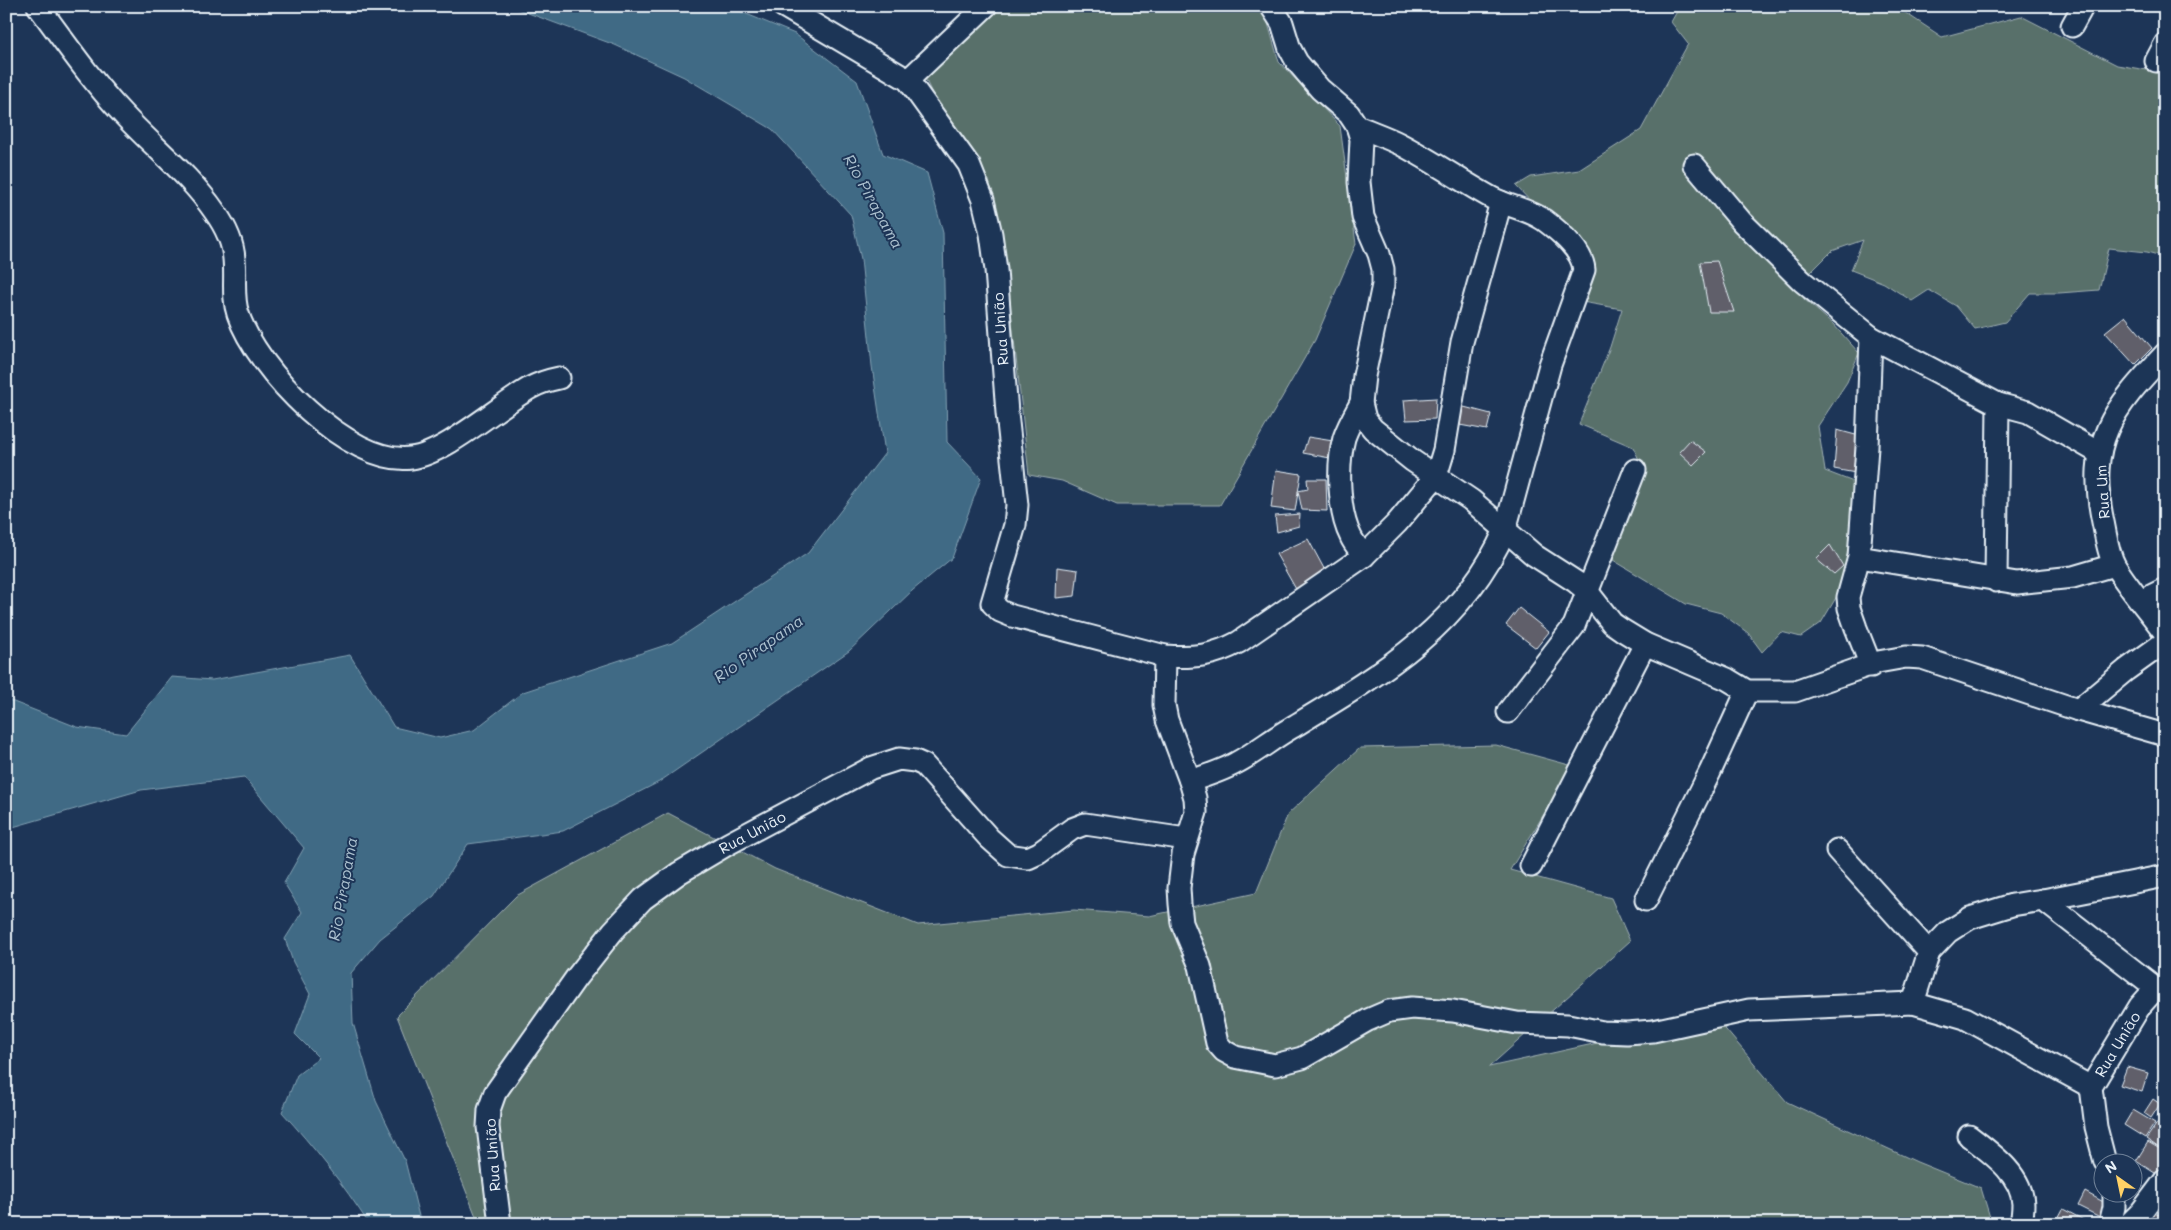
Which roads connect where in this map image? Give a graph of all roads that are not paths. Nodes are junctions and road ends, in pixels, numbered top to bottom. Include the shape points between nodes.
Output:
1 (38, 6) edge
2 (782, 6) edge
3 (986, 6) edge
4 (1271, 6) edge
5 (2083, 6) edge
6 (2072, 26) dead end
7 (908, 80) junction
8 (1357, 126) junction
9 (1694, 165) dead end
10 (1501, 202) junction
11 (1871, 337) junction
12 (2165, 354) edge
13 (559, 378) dead end
14 (1361, 403) junction
15 (1998, 404) junction
16 (2100, 453) junction
17 (1635, 470) dead end
18 (1436, 476) junction
19 (1505, 530) junction
20 (1364, 556) junction
21 (1859, 557) junction
22 (2114, 565) junction
23 (1996, 581) junction
24 (2165, 589) edge
25 (1587, 591) junction
26 (2141, 601) junction
27 (2165, 633) edge
28 (2165, 642) edge
29 (1645, 644) junction
30 (1165, 656) junction
31 (1871, 666) junction
32 (1747, 691) junction
33 (2078, 710) junction
34 (1508, 712) dead end
35 (2165, 735) edge
36 (1190, 781) junction
37 (1186, 839) junction
38 (1838, 850) dead end
39 (1531, 866) dead end
40 (2165, 876) edge
41 (1646, 900) dead end
42 (2043, 900) junction
43 (1929, 952) junction
44 (2160, 990) edge
45 (1913, 1003) junction
46 (2091, 1087) junction
47 (1969, 1136) dead end
48 (2103, 1152) edge
49 (2165, 1180) edge
50 (2114, 1202) edge
51 (500, 1224) edge
52 (2021, 1224) edge
53 (2110, 1224) edge
54 (2129, 1224) edge

1 - 13 street via 100,89 189,179 216,213 231,242 236,306 247,336 288,389 339,436 375,454 413,458 459,436 530,388
2 - 7 street
3 - 7 street
4 - 8 street via 1302,69 1349,114
5 - 6 street
7 - 30 street, Rua União via 969,165 983,200 991,234 1017,506 1015,525 992,598 994,607 1012,616
8 - 10 street via 1398,143
8 - 14 street via 1362,151 1359,182 1363,217 1379,254 1383,285
9 - 11 street via 1742,222 1802,281
10 - 18 street via 1462,342 1444,450
10 - 19 street via 1526,210 1558,231 1584,264 1550,364
11 - 15 street
11 - 21 street
12 - 16 street, Rua Um via 2118,407
14 - 18 street via 1365,419 1373,429
14 - 20 street via 1345,437 1341,492 1344,520 1351,538
15 - 16 street via 2028,412
15 - 23 street
16 - 22 street, Rua Um via 2100,509
17 - 25 street
18 - 19 street via 1471,500
18 - 20 street
19 - 25 street via 1534,555
19 - 36 street via 1470,589 1440,624 1401,658 1236,763
20 - 30 street via 1222,652 1185,658
21 - 23 street
21 - 31 street via 1848,597 1849,608
22 - 23 street via 2073,576 2017,584
22 - 26 street, Rua Um
24 - 26 street
25 - 29 street via 1612,623
25 - 34 street via 1574,626
26 - 27 street, Rua Um
28 - 33 street
29 - 32 street
29 - 39 street
30 - 36 street via 1164,705 1167,720
31 - 32 street via 1795,691
31 - 33 street via 1906,657 1922,658
32 - 41 street
33 - 35 street
36 - 37 street via 1196,812
37 - 45 street via 1179,888 1182,923 1200,966 1217,1043 1235,1058 1247,1061 1275,1064 1302,1058 1375,1017 1389,1011 1412,1008 1452,1011 1517,1023 1568,1025 1627,1033 1662,1029 1749,1010
37 - 51 street, Rua União via 1085,824 1072,829 1039,853 1017,858 1008,855 990,838 924,765 899,759 871,768 728,844 660,886 630,911 576,978 495,1094 488,1126
38 - 43 street
40 - 42 street
42 - 43 street via 2012,904 1970,918 1948,932
42 - 44 street
43 - 45 street
44 - 46 street, Rua União via 2140,1006
45 - 46 street via 1965,1018
46 - 48 street, Rua União
47 - 52 street via 1995,1156 2019,1188 2023,1204
49 - 54 street
50 - 53 street

